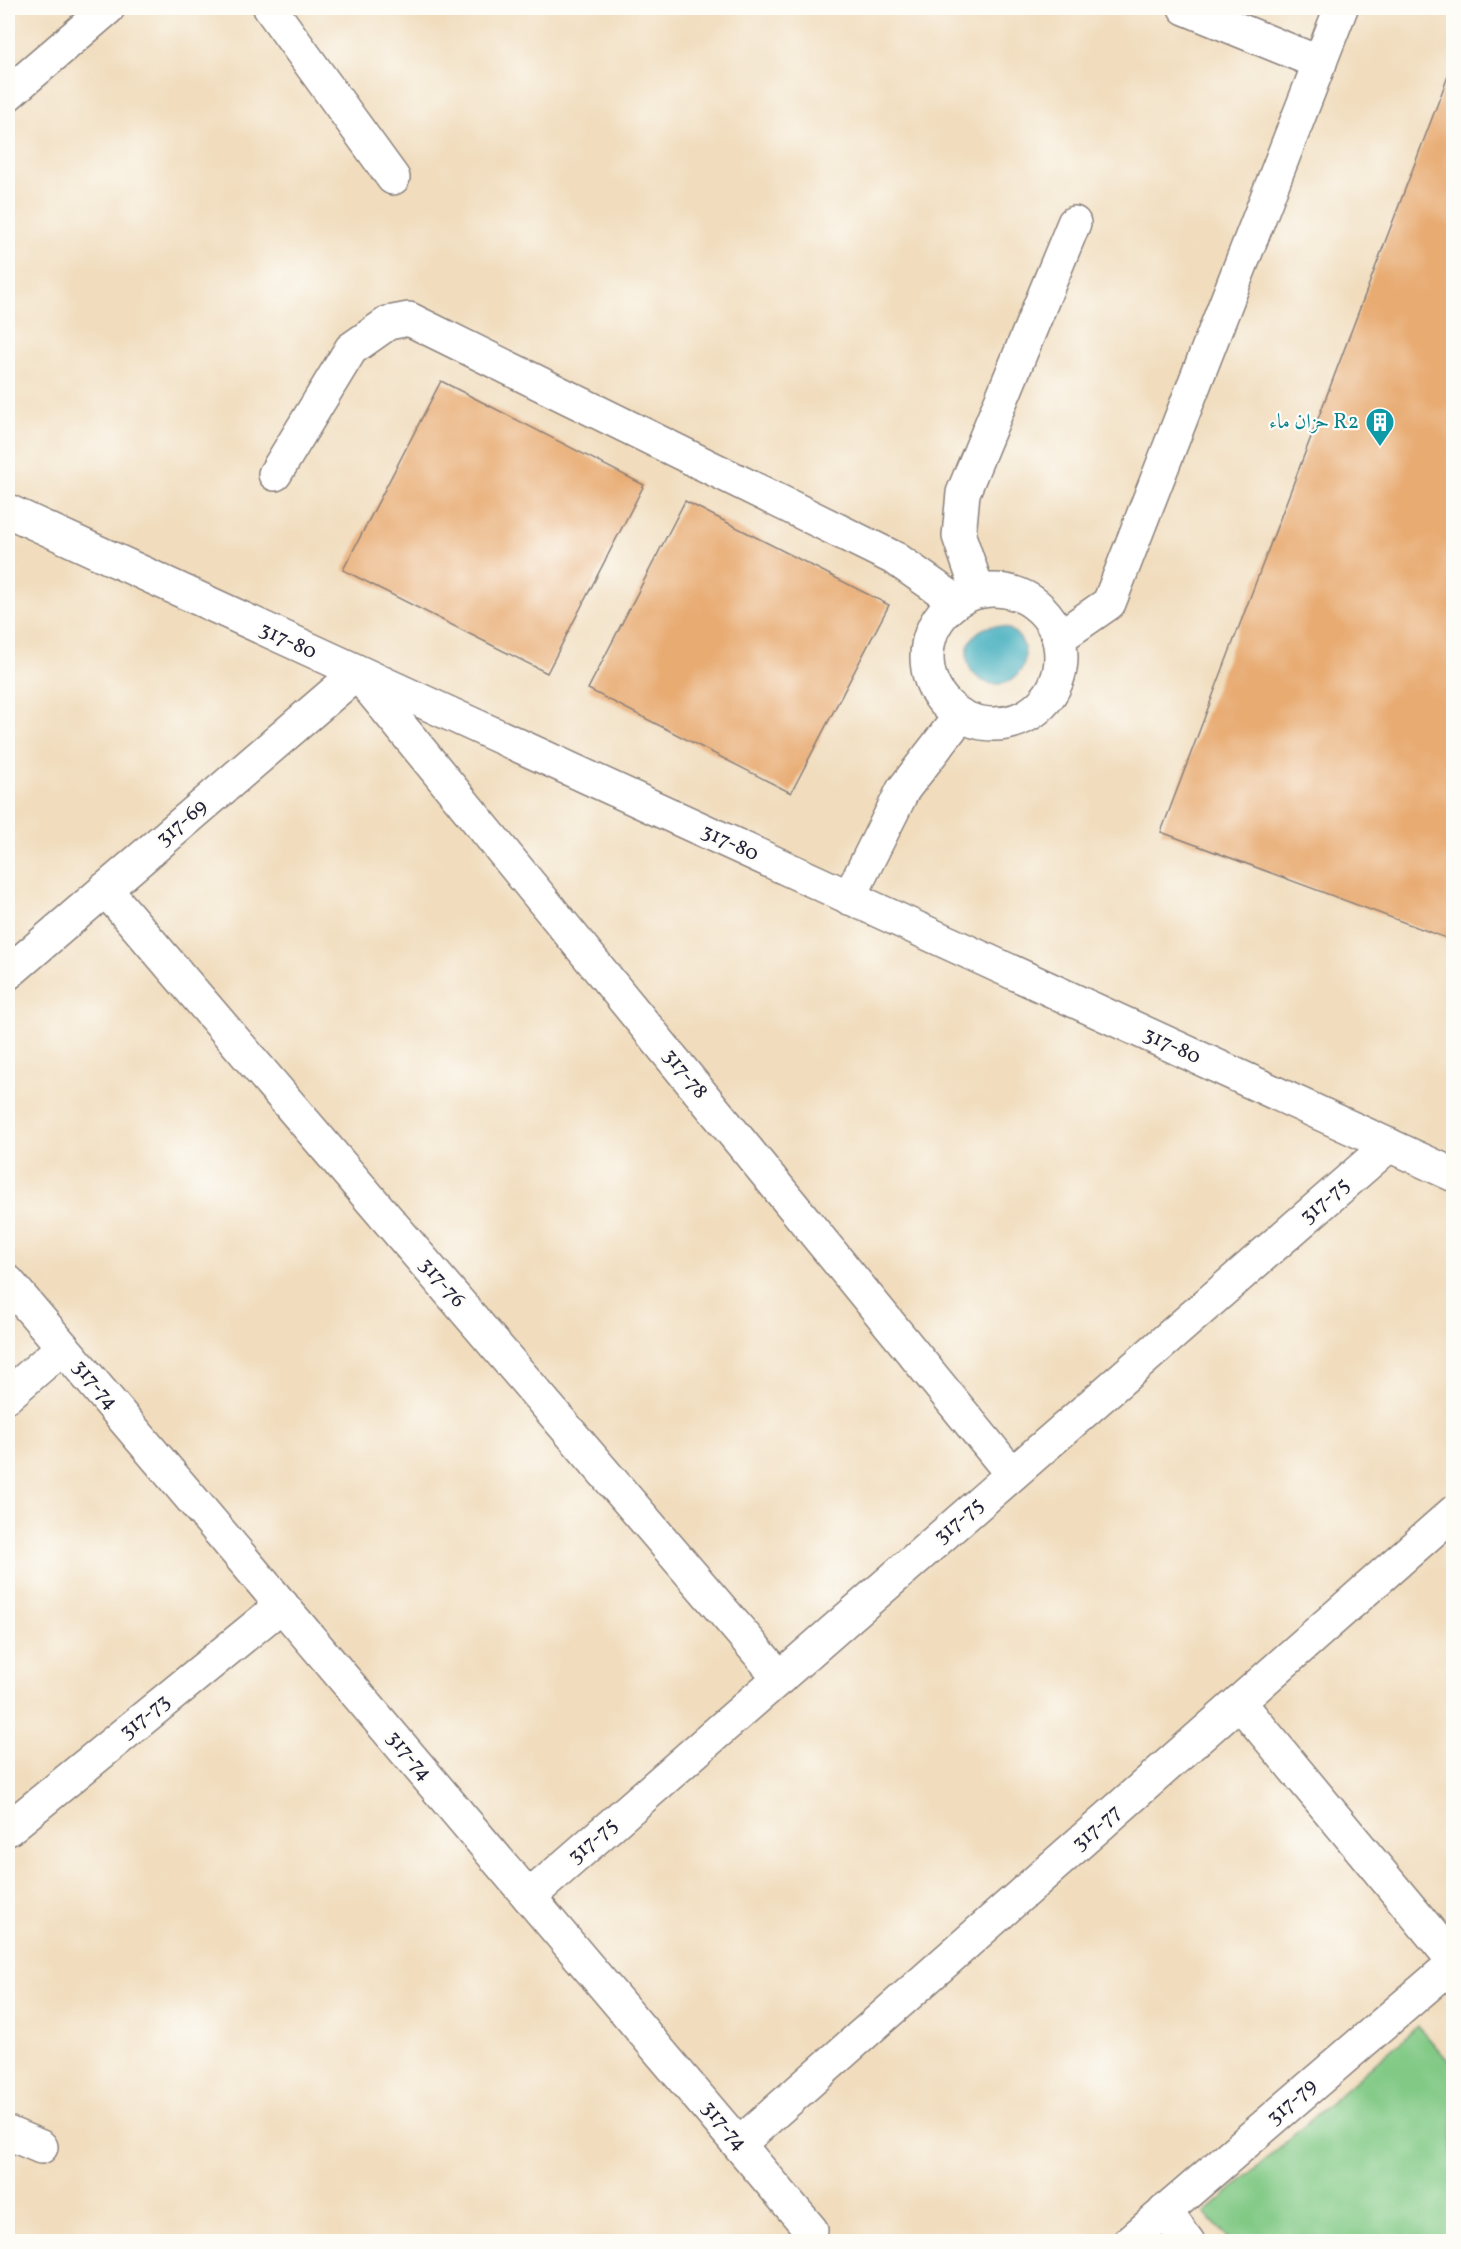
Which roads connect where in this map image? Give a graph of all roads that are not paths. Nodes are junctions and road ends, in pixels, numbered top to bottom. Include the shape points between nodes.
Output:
1 (108, 8) edge
2 (270, 8) edge
3 (1185, 8) edge
4 (1341, 8) edge
5 (1320, 63) junction
6 (8, 94) edge
7 (393, 178) dead end
8 (1074, 223) dead end
9 (275, 474) dead end
10 (14, 524) edge
11 (967, 596) junction
12 (1060, 637) junction
13 (357, 673) junction
14 (960, 716) junction
15 (105, 889) junction
16 (849, 898) junction
17 (8, 973) edge
18 (1389, 1145) junction
19 (1454, 1175) edge
20 (8, 1282) edge
21 (63, 1347) junction
22 (8, 1395) edge
23 (1012, 1474) junction
24 (1454, 1512) edge
25 (282, 1605) junction
26 (780, 1678) junction
27 (1239, 1702) junction
28 (8, 1829) edge
29 (529, 1897) junction
30 (1454, 1962) edge
31 (8, 2133) edge
32 (739, 2144) junction
33 (41, 2147) dead end
34 (1165, 2211) junction
35 (811, 2230) dead end
36 (1130, 2241) edge
37 (1188, 2241) edge

1 - 6 street
2 - 7 street
3 - 5 street
4 - 5 street
5 - 12 street via 1109,603
8 - 11 street via 963,493 959,536
9 - 11 street via 351,349 388,323 409,319
10 - 13 street, 317-80
11 - 12 street via 1012,591 1042,608
11 - 14 street via 934,627 926,660 936,692
12 - 14 street via 1060,677 1037,711 999,725
13 - 15 street, 317-69
13 - 16 street, 317-80
13 - 23 street, 317-78
14 - 16 street via 903,790
15 - 17 street, 317-69
15 - 26 street, 317-76
16 - 18 street, 317-80
18 - 19 street, 317-80
18 - 23 street, 317-75
20 - 21 street, 317-74
21 - 22 street
21 - 25 street, 317-74
23 - 26 street, 317-75
24 - 27 street, 317-77
25 - 28 street, 317-73
25 - 29 street, 317-74
26 - 29 street, 317-75
27 - 30 street
27 - 32 street, 317-77
29 - 32 street, 317-74
30 - 34 street, 317-79
31 - 33 street
32 - 35 street, 317-74
34 - 36 street, 317-79
34 - 37 street

